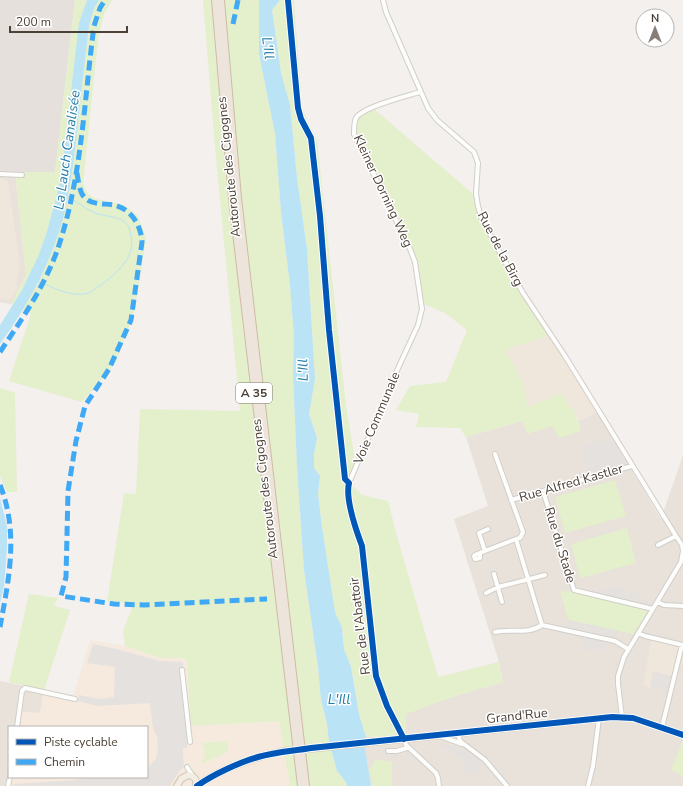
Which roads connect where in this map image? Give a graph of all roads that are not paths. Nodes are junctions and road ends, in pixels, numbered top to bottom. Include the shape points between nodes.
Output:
1 (215, 0) edge
2 (221, 0) edge
3 (383, 0) edge
4 (420, 92) junction
5 (0, 174) edge
6 (22, 175) dead end
7 (422, 309) joint
8 (496, 454) dead end
9 (632, 466) junction
10 (543, 491) junction
11 (511, 500) junction
12 (488, 529) dead end
13 (356, 530) joint
14 (676, 536) junction
15 (516, 540) junction
16 (658, 545) dead end
17 (683, 551) edge
18 (682, 562) edge
19 (494, 574) dead end
20 (545, 574) dead end
21 (527, 579) junction
22 (498, 587) junction
23 (486, 593) dead end
24 (502, 602) dead end
25 (658, 602) junction
26 (683, 606) edge
27 (653, 609) junction
28 (542, 625) junction
29 (495, 632) dead end
30 (638, 633) junction
31 (683, 645) edge
32 (628, 649) junction
33 (182, 670) dead end
34 (75, 699) dead end
35 (622, 717) junction
36 (600, 718) junction
37 (17, 726) edge
38 (662, 727) junction
39 (456, 733) junction
40 (437, 735) junction
41 (683, 735) edge
42 (404, 739) junction
43 (190, 742) dead end
44 (459, 743) junction
45 (464, 745) junction
46 (407, 748) junction
47 (388, 751) dead end
48 (193, 776) junction
49 (208, 778) junction
50 (179, 785) edge
51 (196, 786) edge
52 (301, 786) edge
53 (306, 786) edge
54 (439, 786) edge
55 (507, 786) edge
56 (588, 786) edge

1 - 52 highway, Autoroute des Cigognes / A 35 via 233,206
2 - 53 highway, Autoroute des Cigognes / A 35 via 238,198
3 - 4 street, Rue de la Birg
4 - 7 street, Kleiner Dorning Weg via 367,109 356,118 354,130 410,249
4 - 9 street, Rue de la Birg via 434,116 474,152 478,163 477,200 482,217 514,278
5 - 6 street
7 - 13 street, Voie Communale via 418,325 349,483 347,491
8 - 11 street
9 - 10 street, Rue Alfred Kastler
9 - 14 street, Rue de la Birg
10 - 11 street, Rue Alfred Kastler
10 - 27 street, Rue du Stade via 574,590
11 - 15 street via 522,532
12 - 15 street via 479,533 482,552
13 - 42 street, Rue de l'Abattoir via 362,546 376,676 387,706
14 - 16 street
14 - 17 street, Rue de la Birg
15 - 21 street
17 - 18 street
18 - 25 street
19 - 22 street
20 - 21 street
21 - 22 street
21 - 28 street
22 - 23 street
22 - 24 street
25 - 26 street via 664,605
25 - 27 street
27 - 30 street
28 - 29 street via 530,631
28 - 32 street via 615,641
30 - 31 street
30 - 32 street
31 - 38 street
32 - 35 street via 618,676
33 - 43 street
34 - 37 street via 25,688 22,691
35 - 36 main road, Grand'Rue
35 - 38 main road, Grand'Rue
36 - 39 main road, Grand'Rue
36 - 56 street
38 - 41 main road, Grand'Rue
39 - 40 main road, Grand'Rue
39 - 44 street via 454,740
39 - 45 street
40 - 42 main road, Grand'Rue
40 - 44 street
42 - 46 street, Rue de l'Abattoir
42 - 49 main road, Grand'Rue, bridge via 284,751 257,757
44 - 45 street
45 - 55 street via 485,760
46 - 47 street
46 - 54 street via 436,773
48 - 49 main road
48 - 50 main road via 184,776
48 - 51 main road
49 - 51 main road

